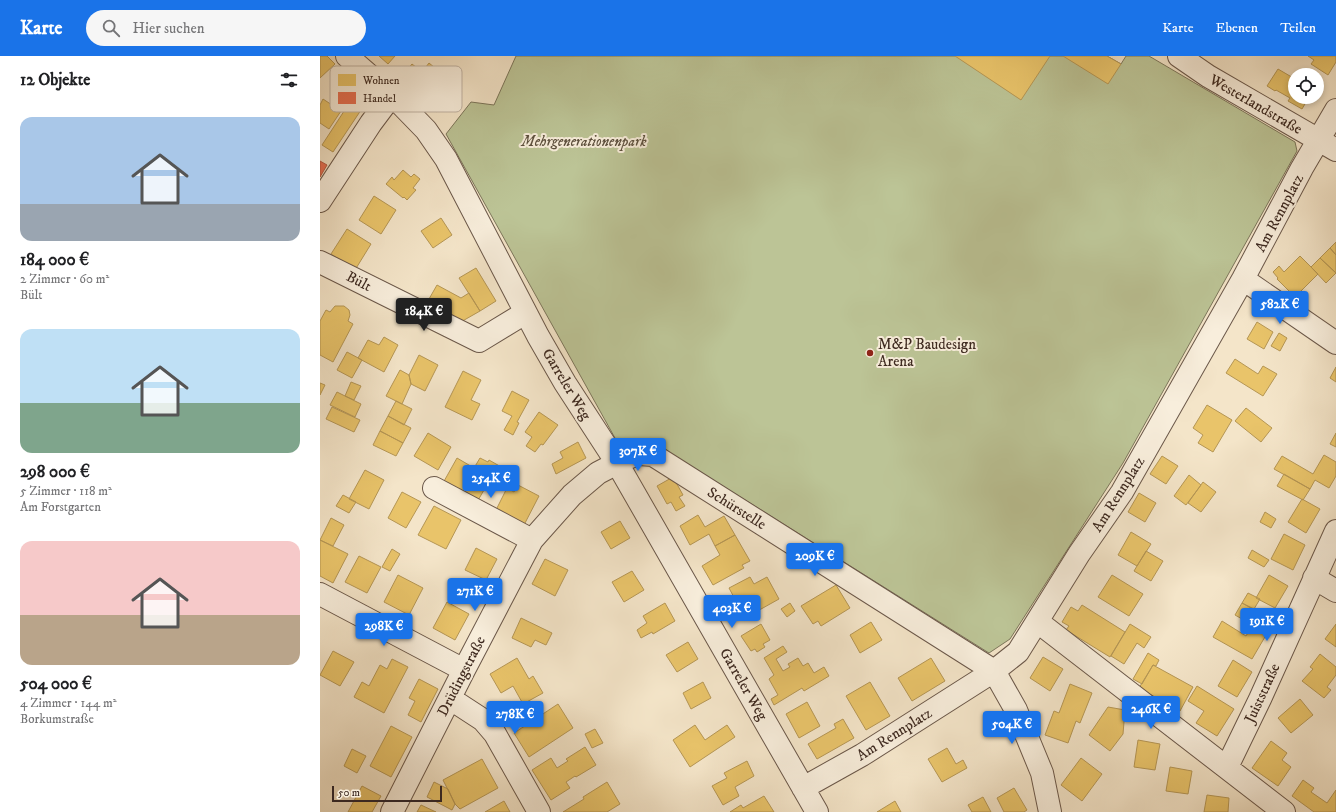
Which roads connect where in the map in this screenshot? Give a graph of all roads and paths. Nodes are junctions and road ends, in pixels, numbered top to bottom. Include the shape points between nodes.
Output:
1 (347, 56) edge
2 (1179, 56) edge
3 (359, 66) edge
4 (1336, 110) edge
5 (379, 112) edge
6 (409, 112) edge
7 (1327, 145) edge
8 (320, 201) edge
9 (320, 262) edge
10 (1243, 279) junction
11 (525, 313) junction
12 (1336, 343) edge
13 (617, 463) junction
14 (434, 488) dead end
15 (1336, 531) edge
16 (532, 540) junction
17 (1314, 578) junction
18 (1336, 591) edge
19 (320, 594) edge
20 (1038, 622) junction
21 (464, 670) junction
22 (994, 671) junction
23 (449, 700) junction
24 (1226, 767) junction
25 (803, 788) junction
26 (392, 812) edge
27 (539, 812) edge
28 (817, 812) edge
29 (1050, 812) edge
30 (1284, 812) edge

1 - 3 street, Garreler Weg
2 - 7 street, Westerlandstraße via 1208,76
4 - 7 street, Am Rennplatz
5 - 8 street
6 - 11 street, Garreler Weg via 426,130 446,159
7 - 10 street, Am Rennplatz via 1302,168
9 - 11 street, Bült via 479,341
10 - 12 street
10 - 20 street, Am Rennplatz via 1122,492 1079,554
11 - 13 street, Garreler Weg via 565,383
13 - 16 street, Drüdingstraße via 598,473 572,495
13 - 22 street, Schürstelle via 639,454 654,455
13 - 25 street, Garreler Weg
14 - 16 street
15 - 17 street, Juiststraße
16 - 21 street, Drüdingstraße
17 - 18 street
17 - 24 street, Juiststraße via 1260,699
19 - 21 street
20 - 22 street, Am Rennplatz via 1018,652
20 - 24 street
21 - 23 street, Drüdingstraße
22 - 25 street, Am Rennplatz via 862,755
22 - 29 street via 1016,710 1042,773
23 - 26 street, Drüdingstraße
23 - 27 street via 483,720 494,734
24 - 30 street
25 - 28 street, Garreler Weg

